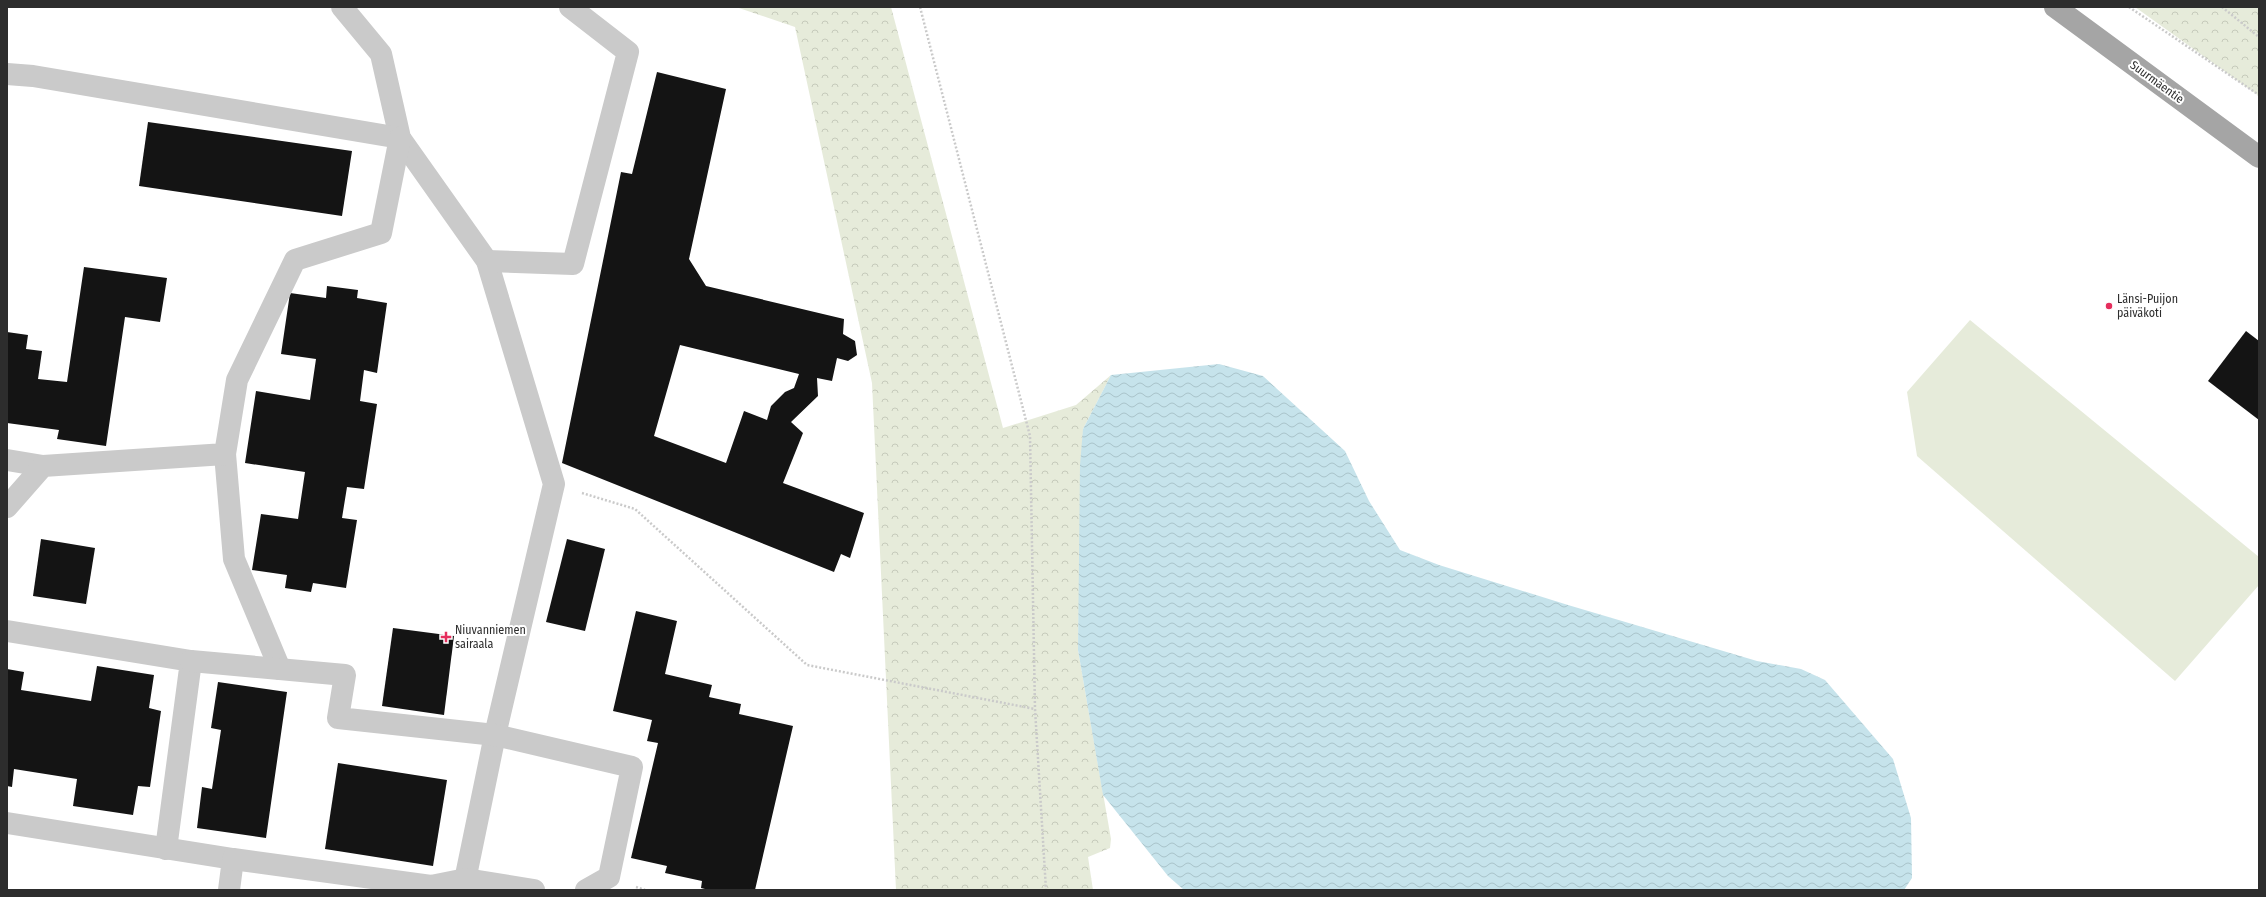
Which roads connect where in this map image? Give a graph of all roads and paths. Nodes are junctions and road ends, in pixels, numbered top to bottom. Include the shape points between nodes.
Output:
1 (342, 7) edge
2 (570, 7) edge
3 (920, 7) edge
4 (2055, 7) edge
5 (2129, 7) edge
6 (2222, 7) edge
7 (2259, 37) edge
8 (7, 74) edge
9 (2259, 95) edge
10 (400, 138) junction
11 (2259, 157) edge
12 (487, 260) junction
13 (225, 454) junction
14 (7, 460) edge
15 (43, 466) junction
16 (554, 484) junction
17 (7, 507) edge
18 (7, 631) edge
19 (191, 661) junction
20 (280, 669) junction
21 (1035, 709) junction
22 (495, 735) junction
23 (7, 823) edge
24 (166, 849) junction
25 (233, 859) junction
26 (464, 885) edge
27 (229, 890) edge
28 (534, 890) edge
29 (586, 890) edge
30 (1046, 890) edge

1 - 10 street via 381,54
2 - 12 street via 628,52 573,264
3 - 21 path via 1030,436
4 - 11 main road, Suurmäentie
5 - 9 path
6 - 7 path
8 - 10 street via 33,76
10 - 12 street
10 - 13 street via 381,233 295,260 237,380
12 - 16 street
13 - 15 street
13 - 20 street via 234,559
14 - 15 street
15 - 17 street
16 - 21 path via 635,509 807,665
16 - 22 street
18 - 19 street
19 - 20 street
19 - 24 street
20 - 22 street via 345,675 338,718
21 - 30 path
22 - 26 street
22 - 29 street via 632,767 609,877
23 - 24 street
24 - 25 street
25 - 26 street via 431,886
25 - 27 street
26 - 28 street

